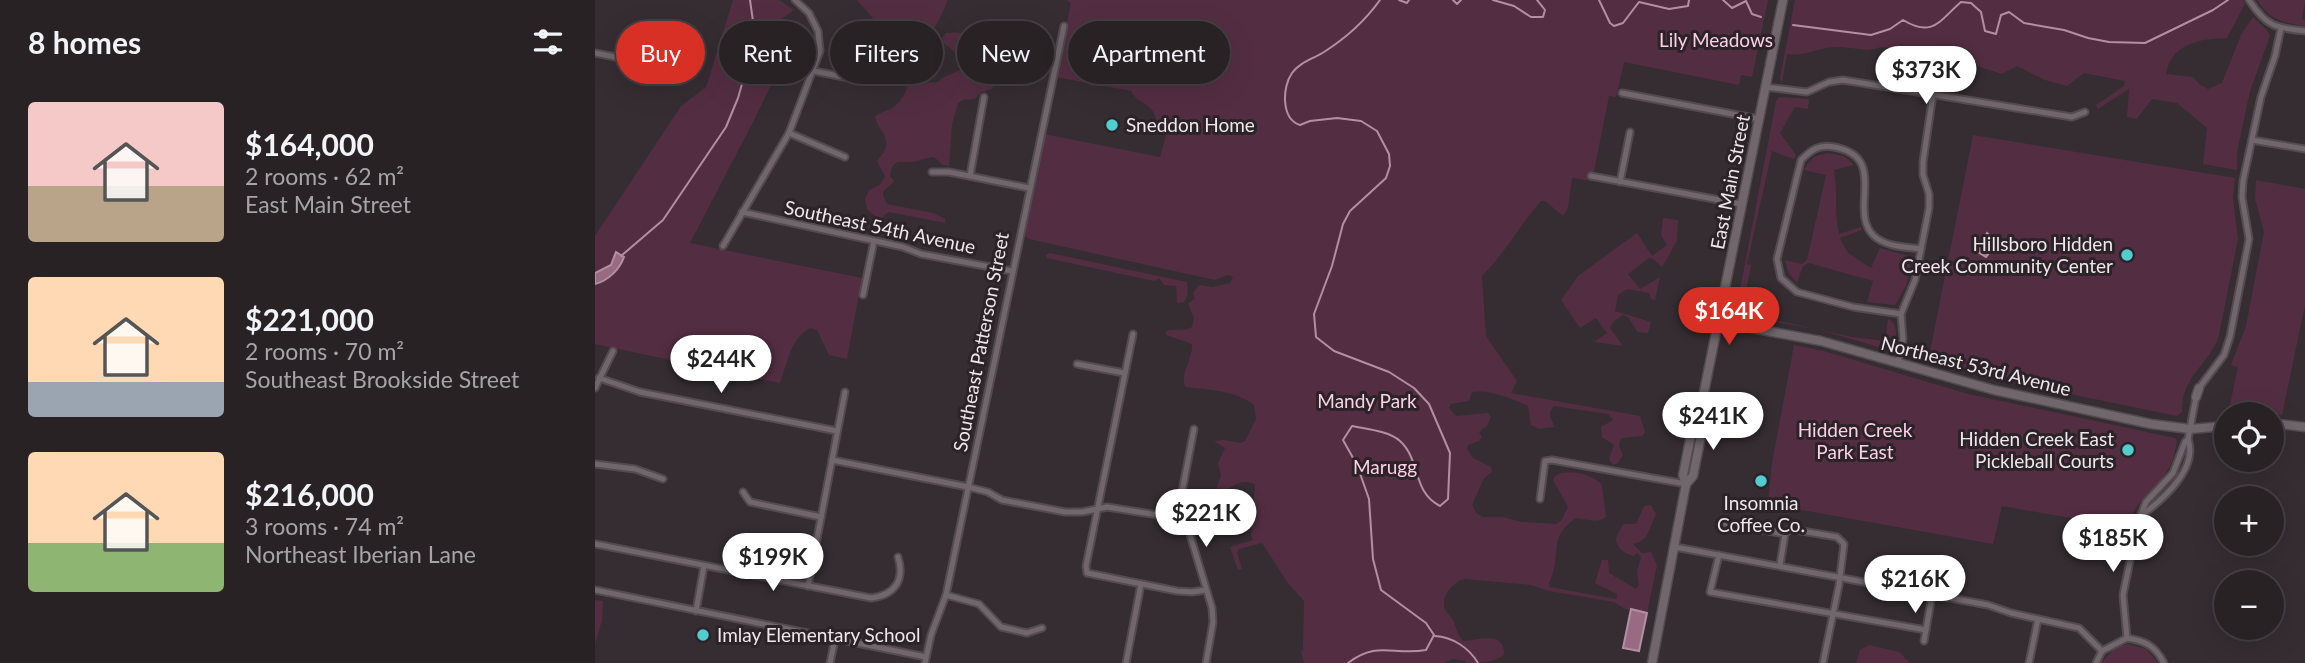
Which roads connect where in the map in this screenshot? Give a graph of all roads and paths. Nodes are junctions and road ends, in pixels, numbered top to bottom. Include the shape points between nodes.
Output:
1 (1783, 0) edge
2 (2249, 0) edge
3 (797, 1) edge
4 (813, 21) edge
5 (1064, 26) dead end
6 (816, 27) edge
7 (2281, 28) junction
8 (2305, 31) edge
9 (595, 53) edge
10 (616, 57) edge
11 (816, 64) edge
12 (809, 84) edge
13 (1765, 87) junction
14 (1622, 93) dead end
15 (1933, 94) junction
16 (984, 97) dead end
17 (2085, 112) dead end
18 (1759, 118) junction
19 (1630, 132) dead end
20 (789, 133) junction
21 (2252, 141) junction
22 (2305, 149) edge
23 (845, 157) dead end
24 (932, 172) dead end
25 (969, 176) junction
26 (1591, 176) dead end
27 (1620, 182) junction
28 (1029, 188) junction
29 (1741, 204) junction
30 (742, 212) junction
31 (874, 241) junction
32 (723, 246) dead end
33 (1921, 249) junction
34 (1012, 271) junction
35 (863, 295) dead end
36 (1901, 314) junction
37 (1719, 322) junction
38 (1133, 334) dead end
39 (613, 351) dead end
40 (1898, 363) junction
41 (1077, 364) dead end
42 (1124, 373) junction
43 (599, 378) junction
44 (595, 388) edge
45 (845, 391) dead end
46 (2284, 425) edge
47 (2214, 427) edge
48 (2305, 428) edge
49 (1194, 429) dead end
50 (2190, 429) junction
51 (837, 431) junction
52 (832, 460) junction
53 (595, 464) edge
54 (663, 480) dead end
55 (1686, 484) junction
56 (968, 487) junction
57 (743, 492) dead end
58 (1540, 499) dead end
59 (1099, 508) junction
60 (821, 517) junction
61 (1184, 519) junction
62 (1725, 523) dead end
63 (1785, 534) junction
64 (595, 544) edge
65 (1675, 547) junction
66 (1719, 555) junction
67 (898, 557) dead end
68 (1780, 565) junction
69 (704, 566) junction
70 (1839, 576) junction
71 (1141, 584) junction
72 (808, 586) junction
73 (595, 590) edge
74 (1205, 590) junction
75 (946, 595) junction
76 (1933, 595) junction
77 (696, 611) junction
78 (1833, 613) junction
79 (2038, 619) junction
80 (1042, 628) dead end
81 (1926, 630) junction
82 (2127, 638) junction
83 (835, 639) junction
84 (1923, 641) dead end
85 (2102, 651) junction
86 (925, 660) edge
87 (830, 663) edge
88 (1126, 663) edge
89 (1206, 663) edge
90 (1652, 663) edge
91 (1823, 663) edge
92 (2029, 663) edge
93 (2096, 663) edge
94 (2164, 663) edge

1 - 13 main road, East Main Street
2 - 7 street via 2263,20
3 - 4 street
5 - 28 street, Southeast Patterson Street
6 - 11 street via 820,51
7 - 8 street
7 - 21 street
9 - 10 street
12 - 20 street
13 - 15 street via 1807,92 1843,80
13 - 18 main road, East Main Street
14 - 18 street
15 - 17 street via 2071,117
15 - 33 street via 1923,162 1930,208
16 - 25 street
18 - 29 main road, East Main Street
19 - 27 street
20 - 23 street
20 - 30 street
21 - 22 street
21 - 50 street via 2242,193 2249,239 2230,337 2224,355 2198,392
24 - 25 street
25 - 28 street
26 - 27 street
27 - 29 street
28 - 34 street, Southeast Patterson Street
29 - 37 main road, East Main Street
30 - 31 street, Southeast 54th Avenue
30 - 32 street
31 - 34 street, Southeast 54th Avenue
31 - 35 street
33 - 36 street
33 - 36 street via 1886,243 1868,227 1864,174 1854,155 1821,146 1801,160 1777,259 1781,278 1797,292
34 - 56 street, Southeast Patterson Street
36 - 40 street via 1903,339
37 - 40 main road, Northeast 53rd Avenue via 1821,341
37 - 55 main road, East Main Street via 1700,412 1704,421 1693,476
38 - 42 street
39 - 43 street
40 - 50 main road, Northeast 53rd Avenue via 2003,392
41 - 42 street
42 - 59 street
43 - 44 street
43 - 51 street via 640,392
45 - 51 street
46 - 48 main road
47 - 50 main road, Northeast 53rd Avenue
49 - 61 street via 1181,497
50 - 82 street via 2188,458 2180,478 2141,516 2123,595
51 - 52 street
52 - 56 street
52 - 60 street
53 - 54 street via 635,469
55 - 58 street via 1545,461
55 - 65 main road, East Main Street
56 - 59 street via 1065,512
56 - 75 street, Southeast Patterson Street
57 - 60 street via 750,502
59 - 61 street
59 - 71 street via 1087,572
60 - 72 street
61 - 74 street
62 - 63 street
63 - 68 street
63 - 70 street via 1795,529 1839,538 1844,544
64 - 69 street
65 - 66 street
65 - 90 main road, East Main Street
66 - 68 street
66 - 78 street via 1710,592
67 - 72 street via 902,569 896,586 885,596 871,598
68 - 70 street
69 - 72 street
69 - 77 street
70 - 76 street
70 - 78 street
71 - 74 street via 1177,591
71 - 88 street
73 - 77 street
74 - 89 street via 1213,622
75 - 80 street via 979,604 1001,627 1027,633
75 - 86 street, Southeast Patterson Street
76 - 79 street
76 - 81 street
77 - 83 street
78 - 81 street
78 - 91 street
79 - 85 street via 2080,628
79 - 92 street
81 - 84 street
82 - 85 street
82 - 94 street via 2152,646
83 - 86 street
83 - 87 street
85 - 93 street

